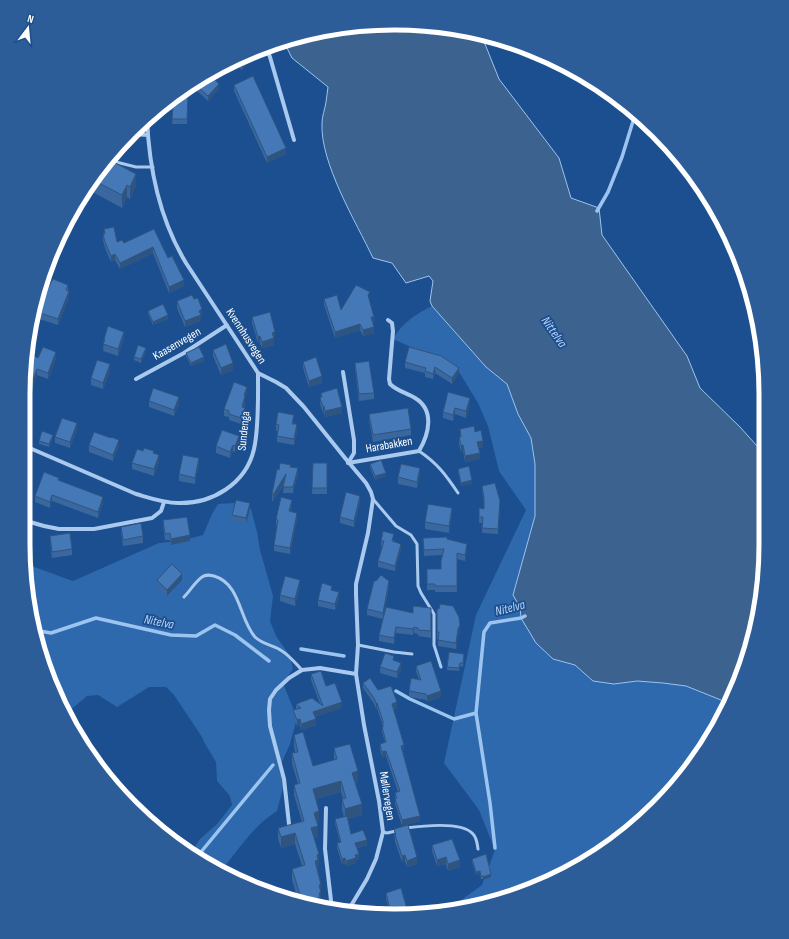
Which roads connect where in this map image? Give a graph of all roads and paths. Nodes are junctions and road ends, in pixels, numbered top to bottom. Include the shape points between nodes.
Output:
1 (268, 53) edge
2 (148, 126) edge
3 (140, 134) edge
4 (148, 135) junction
5 (294, 140) dead end
6 (114, 162) edge
7 (153, 167) junction
8 (388, 320) dead end
9 (227, 325) junction
10 (343, 372) dead end
11 (258, 373) junction
12 (136, 379) dead end
13 (30, 448) edge
14 (419, 451) junction
15 (348, 463) junction
16 (458, 493) dead end
17 (373, 499) junction
18 (164, 502) junction
19 (30, 522) edge
20 (184, 597) dead end
21 (358, 645) junction
22 (412, 654) dead end
23 (442, 667) dead end
24 (302, 670) junction
25 (356, 674) junction
26 (326, 808) dead end
27 (289, 824) edge
28 (383, 832) junction
29 (478, 849) dead end
30 (331, 903) edge
31 (351, 906) edge

1 - 5 street
2 - 4 street, Kvennhusvegen
3 - 4 street
4 - 7 street, Kvennhusvegen
6 - 7 lane via 136,167
7 - 9 street, Kvennhusvegen via 164,217 175,245
8 - 14 street, Harabakken via 392,323 393,331 390,384 423,404 428,416 429,429
9 - 11 street, Kvennhusvegen
9 - 12 street, Kaasenvegen via 184,353
10 - 15 street, Harabakken via 354,440 354,453
11 - 15 street, Kvennhusvegen via 286,388
11 - 18 street, Sundenga via 255,442 251,460 241,477 226,490 202,500
13 - 18 street, Sundenga via 136,494
14 - 15 street, Harabakken
14 - 16 lane via 444,472
15 - 17 street, Kvennhusvegen via 366,483
17 - 21 street, Møllervegen via 356,584
17 - 23 lane via 396,526 411,535 417,544 418,586 434,614 434,645
18 - 19 street via 161,511 152,518 94,529 59,529
20 - 24 lane via 202,577 207,575 218,578 235,595 255,637 283,651
21 - 22 lane
21 - 25 street, Møllervegen
24 - 25 street via 320,668
24 - 27 street via 276,690 270,699 269,710 270,726 284,779
25 - 28 street, Møllervegen
26 - 30 street via 324,849
28 - 29 lane via 424,826 457,826 472,832 477,839
28 - 31 street, Møllervegen via 376,859

